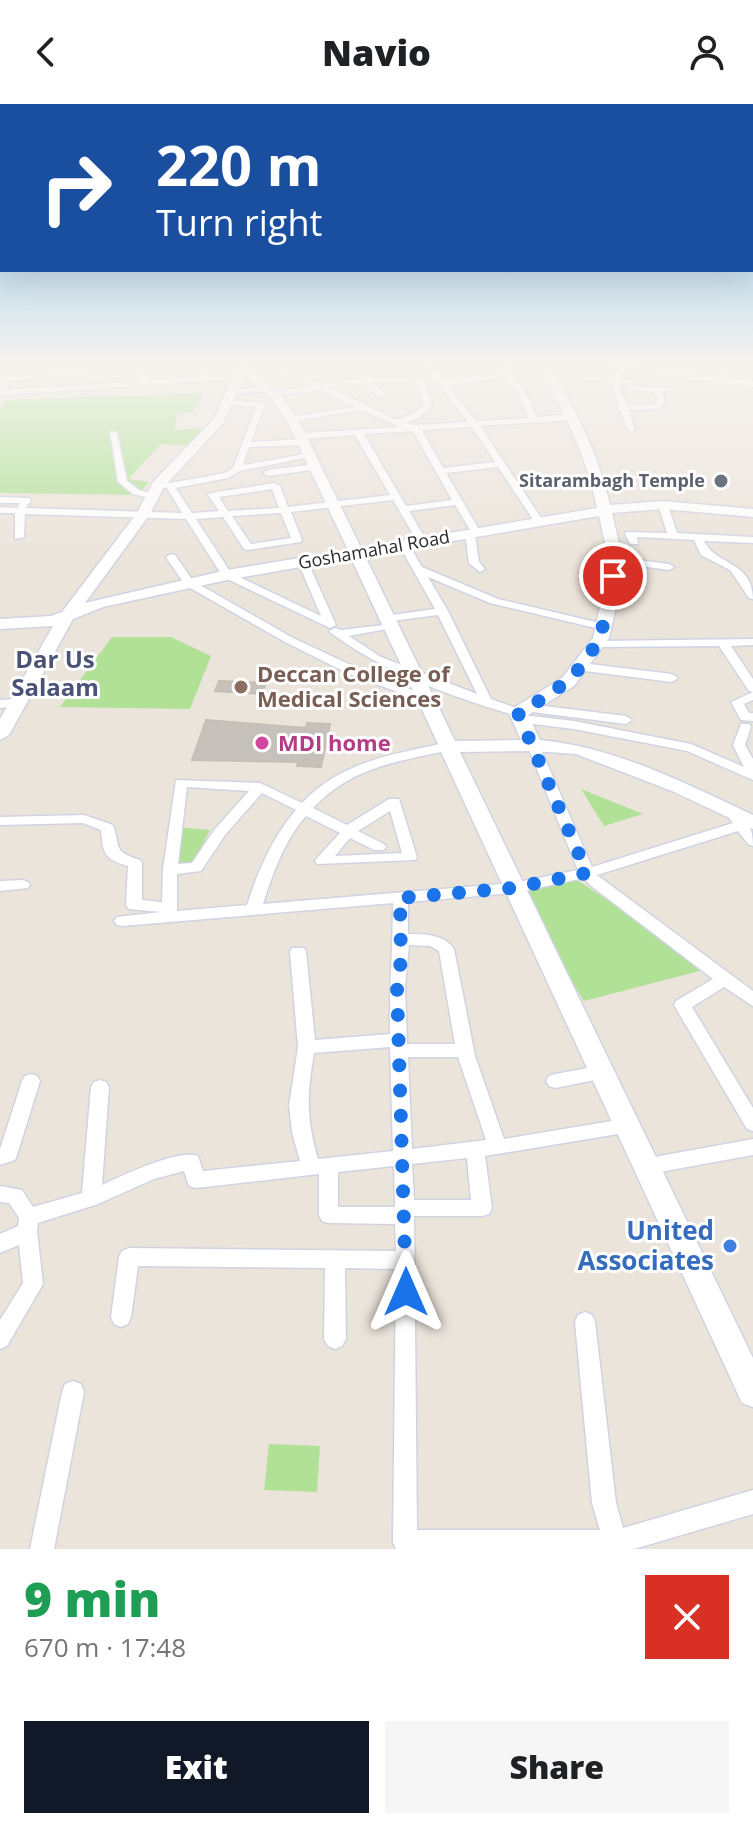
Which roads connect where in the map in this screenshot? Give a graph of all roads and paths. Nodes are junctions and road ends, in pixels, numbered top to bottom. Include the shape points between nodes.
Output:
1 (209, 431) edge
2 (250, 431) edge
3 (298, 431) edge
4 (366, 431) edge
5 (418, 431) edge
6 (479, 431) edge
7 (580, 431) edge
8 (358, 432) junction
9 (113, 433) dead end
10 (303, 439) junction
11 (245, 445) junction
12 (312, 461) junction
13 (502, 464) junction
14 (441, 471) junction
15 (236, 473) junction
16 (248, 488) junction
17 (160, 489) junction
18 (398, 497) junction
19 (0, 500) edge
20 (459, 502) junction
21 (332, 505) junction
22 (663, 505) junction
23 (405, 509) junction
24 (0, 510) edge
25 (20, 510) junction
26 (286, 510) junction
27 (603, 510) junction
28 (227, 513) junction
29 (753, 513) edge
30 (143, 514) junction
31 (189, 516) junction
32 (539, 522) junction
33 (472, 532) junction
34 (19, 537) dead end
35 (673, 537) junction
36 (698, 538) junction
37 (753, 540) edge
38 (422, 541) junction
39 (634, 542) dead end
40 (404, 545) junction
41 (353, 555) junction
42 (171, 557) dead end
43 (615, 560) junction
44 (303, 562) junction
45 (669, 567) dead end
46 (416, 568) junction
47 (480, 569) dead end
48 (227, 575) junction
49 (185, 584) junction
50 (86, 590) junction
51 (132, 594) junction
52 (753, 596) edge
53 (98, 603) junction
54 (442, 611) junction
55 (66, 617) junction
56 (386, 623) junction
57 (0, 624) edge
58 (604, 627) junction
59 (334, 630) junction
60 (753, 642) edge
61 (723, 643) junction
62 (597, 644) junction
63 (581, 667) junction
64 (672, 678) dead end
65 (418, 686) junction
66 (753, 688) edge
67 (753, 696) edge
68 (485, 698) junction
69 (9, 704) edge
70 (522, 713) junction
71 (626, 720) dead end
72 (749, 722) edge
73 (0, 735) edge
74 (533, 745) junction
75 (445, 747) junction
76 (753, 774) edge
77 (260, 787) junction
78 (300, 809) junction
79 (0, 821) edge
80 (743, 821) edge
81 (350, 830) junction
82 (753, 841) edge
83 (379, 847) dead end
84 (170, 869) junction
85 (587, 873) junction
86 (23, 885) dead end
87 (0, 886) edge
88 (513, 888) junction
89 (400, 898) junction
90 (254, 908) junction
91 (169, 911) junction
92 (122, 921) dead end
93 (402, 940) junction
94 (298, 952) dead end
95 (725, 979) junction
96 (753, 1000) edge
97 (398, 1045) junction
98 (307, 1047) junction
99 (465, 1051) junction
100 (604, 1072) junction
101 (31, 1081) dead end
102 (555, 1081) dead end
103 (100, 1087) dead end
104 (753, 1124) edge
105 (630, 1125) junction
106 (497, 1146) junction
107 (753, 1147) edge
108 (475, 1149) junction
109 (0, 1157) edge
110 (402, 1157) junction
111 (320, 1164) junction
112 (649, 1166) junction
113 (0, 1194) edge
114 (91, 1198) junction
115 (404, 1212) junction
116 (28, 1224) junction
117 (0, 1244) edge
118 (406, 1260) junction
119 (335, 1261) junction
120 (121, 1317) dead end
121 (585, 1322) dead end
122 (0, 1339) edge
123 (335, 1339) dead end
124 (73, 1392) dead end
125 (753, 1392) edge
126 (753, 1502) edge
127 (617, 1545) edge
128 (42, 1549) edge

1 - 17 street
2 - 11 street
3 - 10 street
4 - 8 street
5 - 14 street
6 - 13 street
7 - 27 street via 595,467
8 - 10 street
8 - 18 street
9 - 17 street via 123,482 136,492
10 - 11 street
10 - 12 street
11 - 15 street
12 - 15 street
12 - 21 street
13 - 14 street
13 - 32 street
14 - 20 street
15 - 16 street
15 - 17 street
16 - 26 street via 277,487
16 - 28 street via 214,493
17 - 30 street
17 - 31 street
18 - 21 street
18 - 23 street
19 - 25 street via 26,500
20 - 23 street
20 - 33 street
21 - 26 street
21 - 41 street
22 - 27 street, Goshamahal Road
22 - 29 street, Goshamahal Road
22 - 35 street
23 - 38 street
24 - 25 street
25 - 30 street
25 - 34 street
26 - 28 street
26 - 28 street via 297,540 252,548
27 - 32 street, Goshamahal Road
27 - 43 street
28 - 31 street
30 - 31 street
30 - 50 street
31 - 48 street
32 - 33 street, Goshamahal Road
33 - 38 street, Goshamahal Road
33 - 47 street via 474,563
35 - 36 street
35 - 39 street via 630,534
36 - 37 street
36 - 52 street via 705,553 734,568
38 - 40 street, Goshamahal Road
40 - 41 street, Goshamahal Road
40 - 46 street
41 - 44 street, Goshamahal Road
41 - 56 street
42 - 49 street
43 - 45 street
43 - 58 street
44 - 48 street, Goshamahal Road
44 - 59 street
46 - 54 street
46 - 58 street via 494,601
48 - 49 street, Goshamahal Road
48 - 59 street
49 - 51 street
49 - 53 street, Goshamahal Road
49 - 65 street via 326,659
50 - 51 street via 97,595
50 - 55 street
51 - 53 street
53 - 55 street, Goshamahal Road
54 - 56 street
54 - 68 street
55 - 57 street, Goshamahal Road
55 - 69 street
56 - 59 street
56 - 65 street
58 - 62 street
59 - 65 street
60 - 61 street
61 - 62 street
61 - 66 street
62 - 63 street
63 - 64 street
63 - 70 street
65 - 68 street
65 - 75 street
67 - 72 street via 737,699
68 - 70 street
69 - 73 street
70 - 71 street
70 - 74 street
70 - 76 street via 691,748
72 - 76 street via 739,745
74 - 75 street
74 - 80 street via 579,749 679,787
74 - 85 street
75 - 78 street via 372,763
75 - 88 street
77 - 78 street
77 - 84 street via 196,868
77 - 84 street via 181,783
78 - 81 street
78 - 90 street via 266,866
79 - 91 street via 84,819 108,828 110,851 135,863 134,905
80 - 82 street
80 - 85 street
81 - 81 street via 322,861 410,857 394,802
81 - 83 street
84 - 91 street
85 - 88 street
85 - 95 street via 605,892
86 - 87 street
88 - 89 street
88 - 100 street
89 - 90 street
89 - 93 street
90 - 91 street
91 - 92 street
93 - 97 street
93 - 99 street via 440,942 446,949
94 - 98 street
95 - 96 street
95 - 104 street via 682,1005
97 - 98 street
97 - 99 street
97 - 110 street
98 - 111 street via 297,1123
99 - 106 street
100 - 102 street
100 - 105 street
101 - 109 street via 8,1155
103 - 114 street
105 - 106 street
105 - 112 street
106 - 108 street
107 - 112 street
108 - 110 street
108 - 115 street via 482,1208
110 - 111 street
110 - 115 street
111 - 114 street via 196,1180 191,1162 151,1172
111 - 115 street via 329,1215
112 - 125 street
113 - 116 street via 15,1196
114 - 116 street
115 - 118 street
116 - 117 street
116 - 122 street via 33,1284
118 - 119 street
118 - 127 street via 405,1542
119 - 120 street via 129,1257
119 - 123 street
121 - 127 street via 604,1503
124 - 128 street
126 - 127 street

